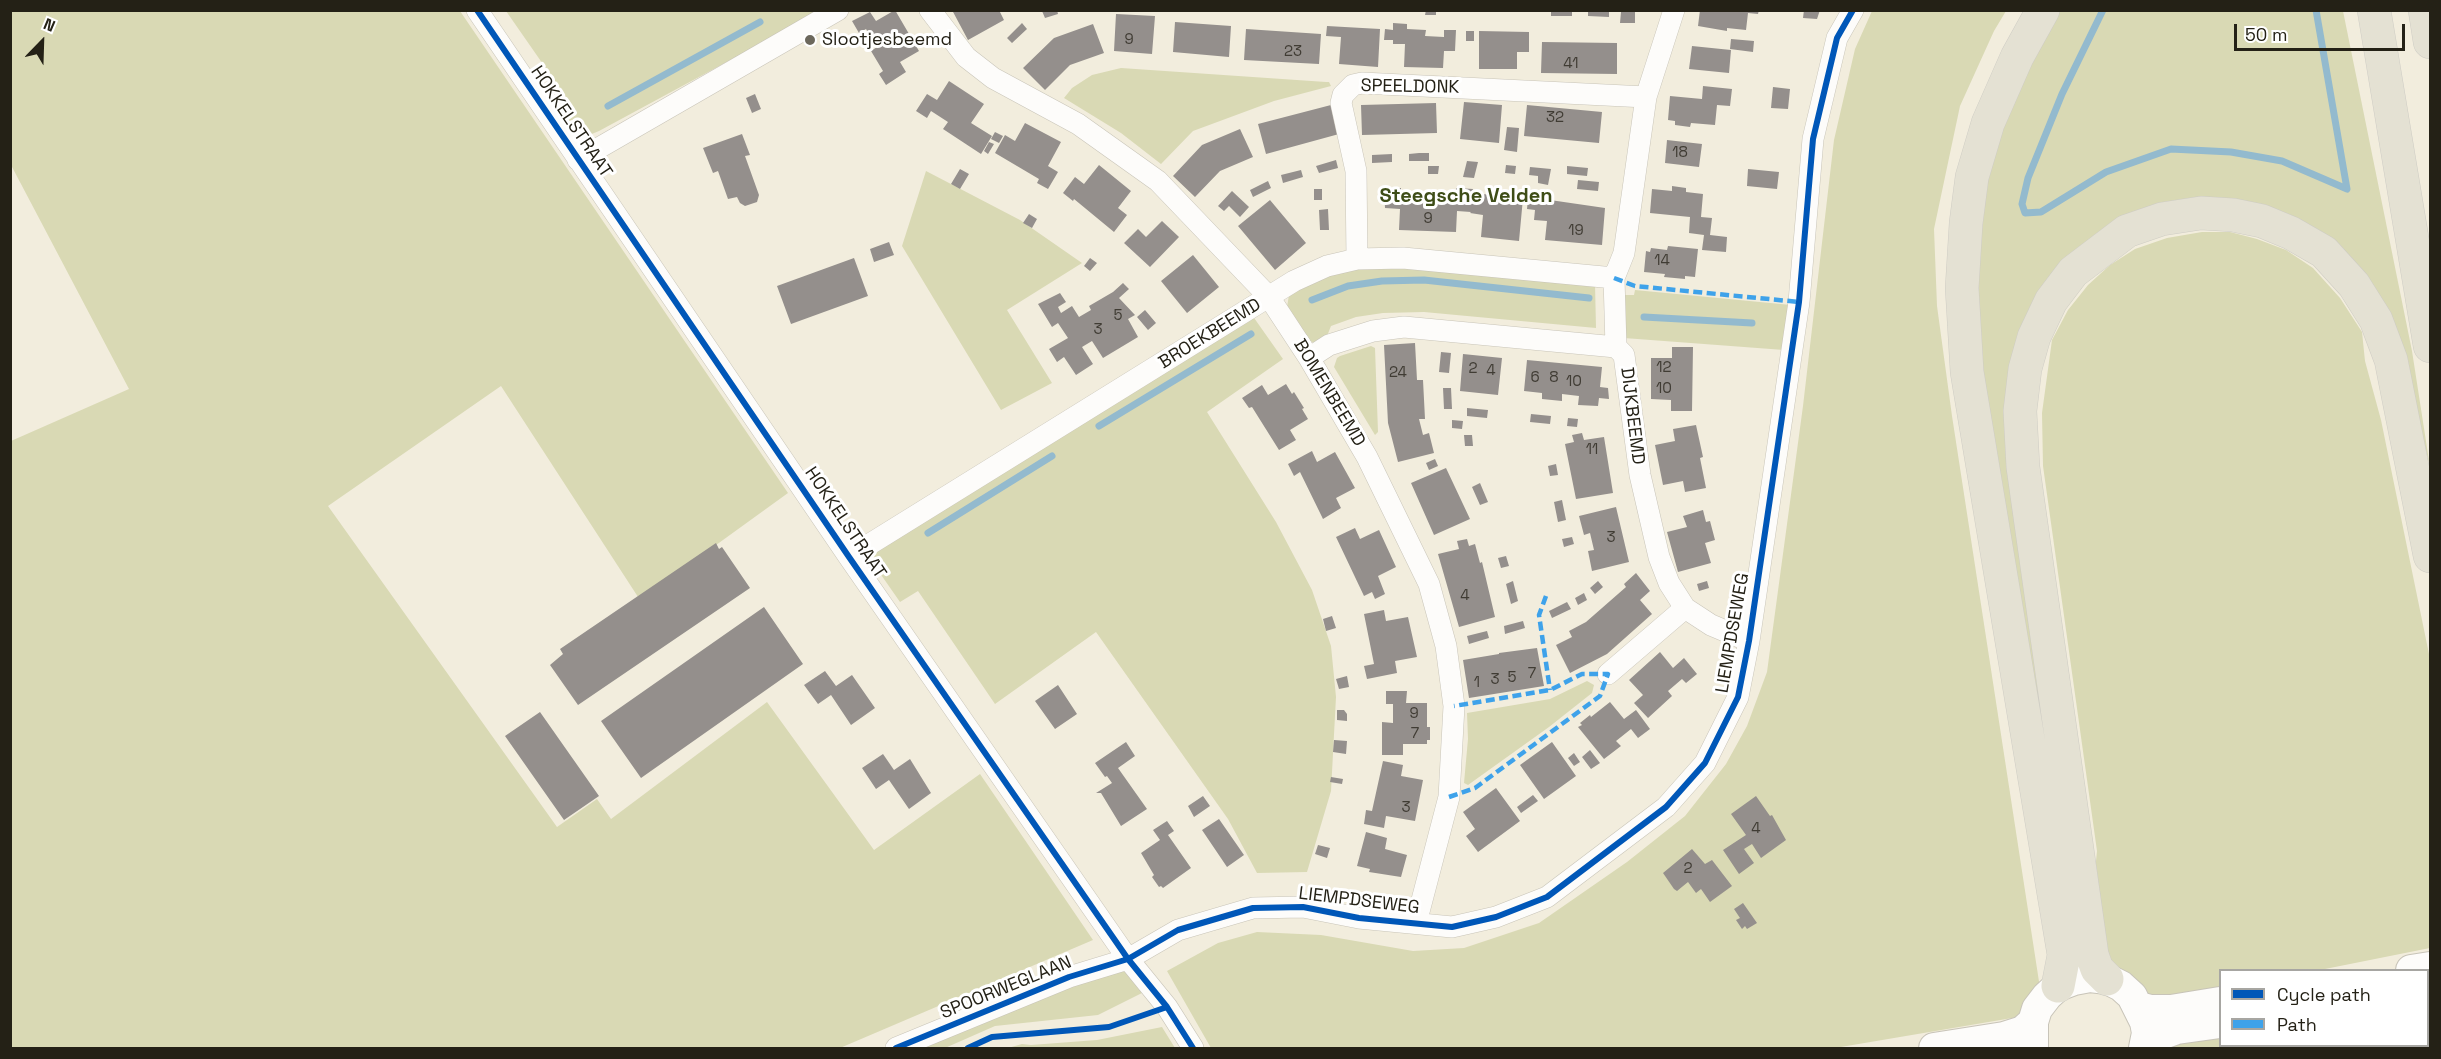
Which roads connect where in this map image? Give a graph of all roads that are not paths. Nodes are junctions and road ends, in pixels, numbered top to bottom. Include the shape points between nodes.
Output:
1 (477, 10) edge
2 (838, 10) edge
3 (930, 10) edge
4 (1674, 10) edge
5 (1853, 10) edge
6 (2043, 10) edge
7 (2374, 10) edge
8 (2425, 10) edge
9 (2430, 42) edge
10 (1646, 97) junction
11 (578, 160) junction
12 (1357, 259) junction
13 (1614, 278) junction
14 (1269, 297) junction
15 (1616, 346) junction
16 (2430, 346) edge
17 (1309, 358) junction
18 (2430, 556) edge
19 (849, 557) junction
20 (1685, 608) junction
21 (1749, 641) junction
22 (1608, 674) dead end
23 (1416, 923) junction
24 (1128, 959) junction
25 (2107, 980) junction
26 (2058, 986) junction
27 (2219, 1002) edge
28 (2139, 1007) junction
29 (2219, 1023) edge
30 (2033, 1035) edge
31 (2145, 1046) edge
32 (896, 1048) edge
33 (1194, 1048) edge
34 (1934, 1048) edge

1 - 11 street, HOKKELSTRAAT
2 - 11 street
3 - 14 street, BOMENBEEMD via 966,57 993,78 1078,124 1158,181
4 - 10 street, DIJKBEEMD
5 - 21 street, LIEMPDSEWEG via 1837,39 1813,139 1799,302
6 - 26 highway via 1992,114 1972,177 1962,288 1967,372 2064,955
7 - 16 highway
8 - 9 highway
10 - 12 street, SPEELDONK via 1353,85 1341,103 1356,171
10 - 13 street, DIJKBEEMD via 1624,253
11 - 19 street, HOKKELSTRAAT
12 - 13 street, BROEKBEEMD via 1403,258
12 - 14 street, BROEKBEEMD via 1319,270
13 - 15 street, DIJKBEEMD
14 - 17 street, BOMENBEEMD
14 - 19 street, BROEKBEEMD
15 - 17 street via 1404,327 1373,331 1329,345
15 - 20 street, DIJKBEEMD via 1624,355 1640,475 1659,557
17 - 23 street, BOMENBEEMD via 1367,457 1429,584 1446,646 1454,706 1449,797
18 - 25 highway via 2391,360 2376,320 2354,285 2324,252 2262,221 2233,214 2201,213 2162,219 2127,231 2073,272 2051,301 2034,337 2020,411 2023,466 2092,955
19 - 24 street, HOKKELSTRAAT
20 - 21 street, DIJKBEEMD via 1711,625
20 - 22 street
21 - 23 street, LIEMPDSEWEG via 1738,697 1705,763 1665,807 1547,897 1496,917 1452,927
23 - 24 street, LIEMPDSEWEG via 1359,918 1303,907 1253,908 1178,930
24 - 32 street, SPOORWEGLAAN via 1069,977
24 - 33 street, HOKKELSTRAAT
25 - 26 main road via 2090,977
25 - 28 main road via 2121,986
26 - 30 main road via 2037,1010
27 - 28 main road via 2171,1010
28 - 31 main road via 2147,1033
29 - 31 main road via 2177,1029 2155,1037
30 - 34 main road via 2023,1031

